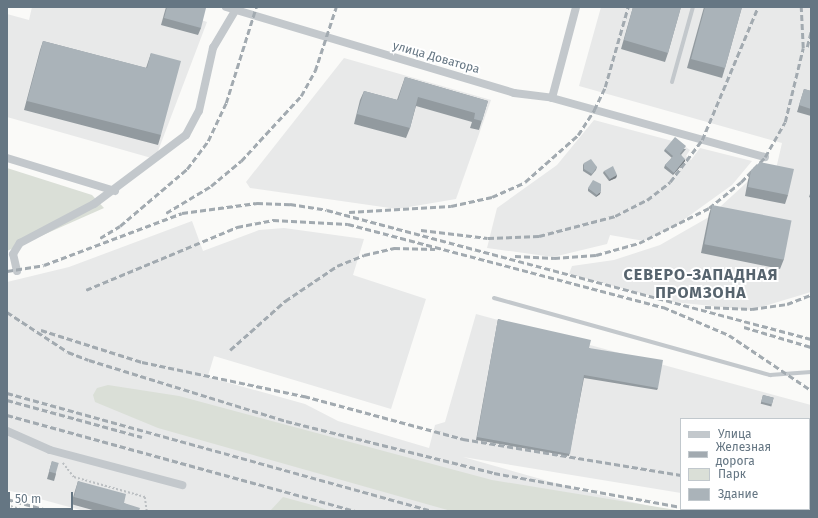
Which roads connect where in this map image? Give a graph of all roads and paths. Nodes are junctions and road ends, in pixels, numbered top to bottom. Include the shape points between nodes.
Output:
1 (226, 7) edge
2 (576, 7) edge
3 (693, 7) edge
4 (235, 11) junction
5 (672, 82) dead end
6 (552, 98) junction
7 (765, 156) dead end
8 (7, 158) edge
9 (115, 191) junction
10 (13, 254) junction
11 (7, 260) edge
12 (17, 271) dead end
13 (494, 298) dead end
14 (811, 372) edge
15 (7, 431) edge
16 (50, 450) junction
17 (182, 485) dead end
18 (7, 505) edge
19 (28, 511) edge
20 (148, 511) edge

1 - 4 street, улица Доватора
2 - 6 street
3 - 5 lane
4 - 6 street, улица Доватора via 514,93
4 - 9 street via 213,48 199,111 186,135
6 - 7 street, улица Доватора
8 - 9 street
9 - 10 street via 26,239
10 - 11 lane
10 - 12 street
13 - 14 lane via 770,375
15 - 16 street
16 - 17 street
16 - 20 path via 74,477 146,497
18 - 19 path

